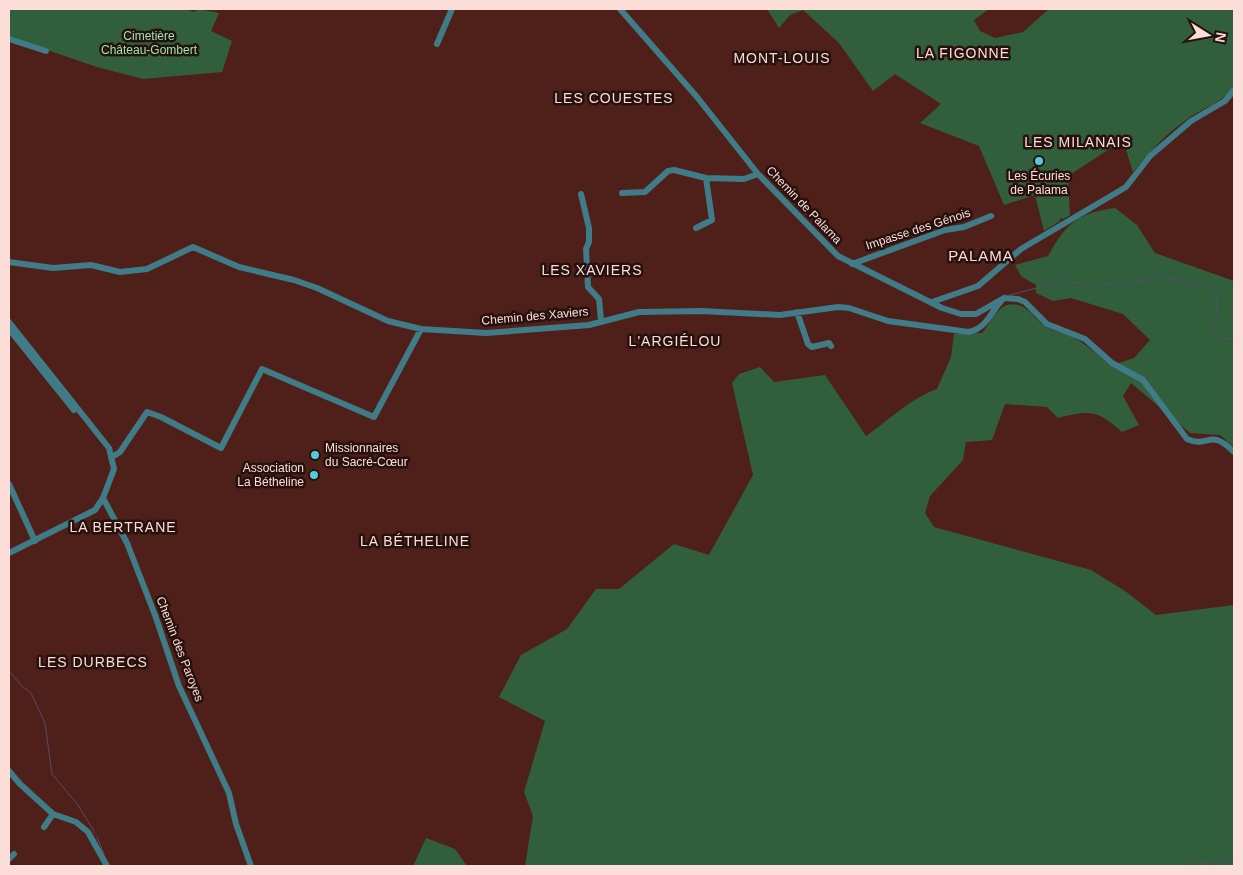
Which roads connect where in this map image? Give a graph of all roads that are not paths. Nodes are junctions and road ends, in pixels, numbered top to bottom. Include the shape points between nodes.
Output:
1 (452, 9) edge
2 (620, 9) edge
3 (9, 39) edge
4 (437, 44) dead end
5 (46, 51) dead end
6 (1234, 90) edge
7 (758, 174) junction
8 (706, 178) junction
9 (622, 193) dead end
10 (581, 194) dead end
11 (991, 216) dead end
12 (696, 228) dead end
13 (9, 262) edge
14 (852, 264) junction
15 (1004, 298) junction
16 (932, 302) junction
17 (797, 312) junction
18 (602, 320) junction
19 (9, 322) edge
20 (421, 329) junction
21 (11, 330) edge
22 (830, 346) dead end
23 (1234, 452) edge
24 (111, 455) junction
25 (9, 484) edge
26 (103, 498) junction
27 (35, 541) junction
28 (9, 553) edge
29 (9, 771) edge
30 (53, 814) junction
31 (44, 827) dead end
32 (107, 866) edge
33 (251, 866) edge

1 - 4 street
2 - 7 street, Chemin de Palama via 697,97
3 - 5 street
6 - 16 street via 1225,101 1190,122 1150,156 1126,187 1029,244 978,286
7 - 8 street via 744,179
7 - 14 street, Chemin de Palama via 838,256
8 - 9 street via 668,171 645,192
8 - 12 street via 712,220
10 - 18 street via 589,228 586,249 588,287 599,299
11 - 14 street, Impasse des Génois
13 - 20 street, Chemin des Xaviers via 53,268 92,265 120,272 147,269 193,247 239,267 317,288 388,321
14 - 16 street, Chemin de Palama
15 - 16 street, Chemin de Palama via 969,315 951,312
15 - 17 street, Chemin des Xaviers via 981,328 969,332 880,319 850,308
15 - 23 street via 1025,302 1047,324 1084,339 1112,363 1139,376 1187,439 1217,439
17 - 18 street, Chemin des Xaviers via 780,315 639,312
17 - 22 street via 808,344 812,347 829,343
18 - 20 street, Chemin des Xaviers via 581,326 486,333
19 - 21 street
20 - 24 street via 374,417 262,369 221,448 147,412 120,452
21 - 24 street
24 - 26 street via 114,469
25 - 27 street
26 - 27 street via 92,512
26 - 33 street, Chemin des Paroyes via 127,543 179,686 230,793 236,824
27 - 28 street
29 - 30 street
30 - 31 street
30 - 32 street via 76,822 88,832

